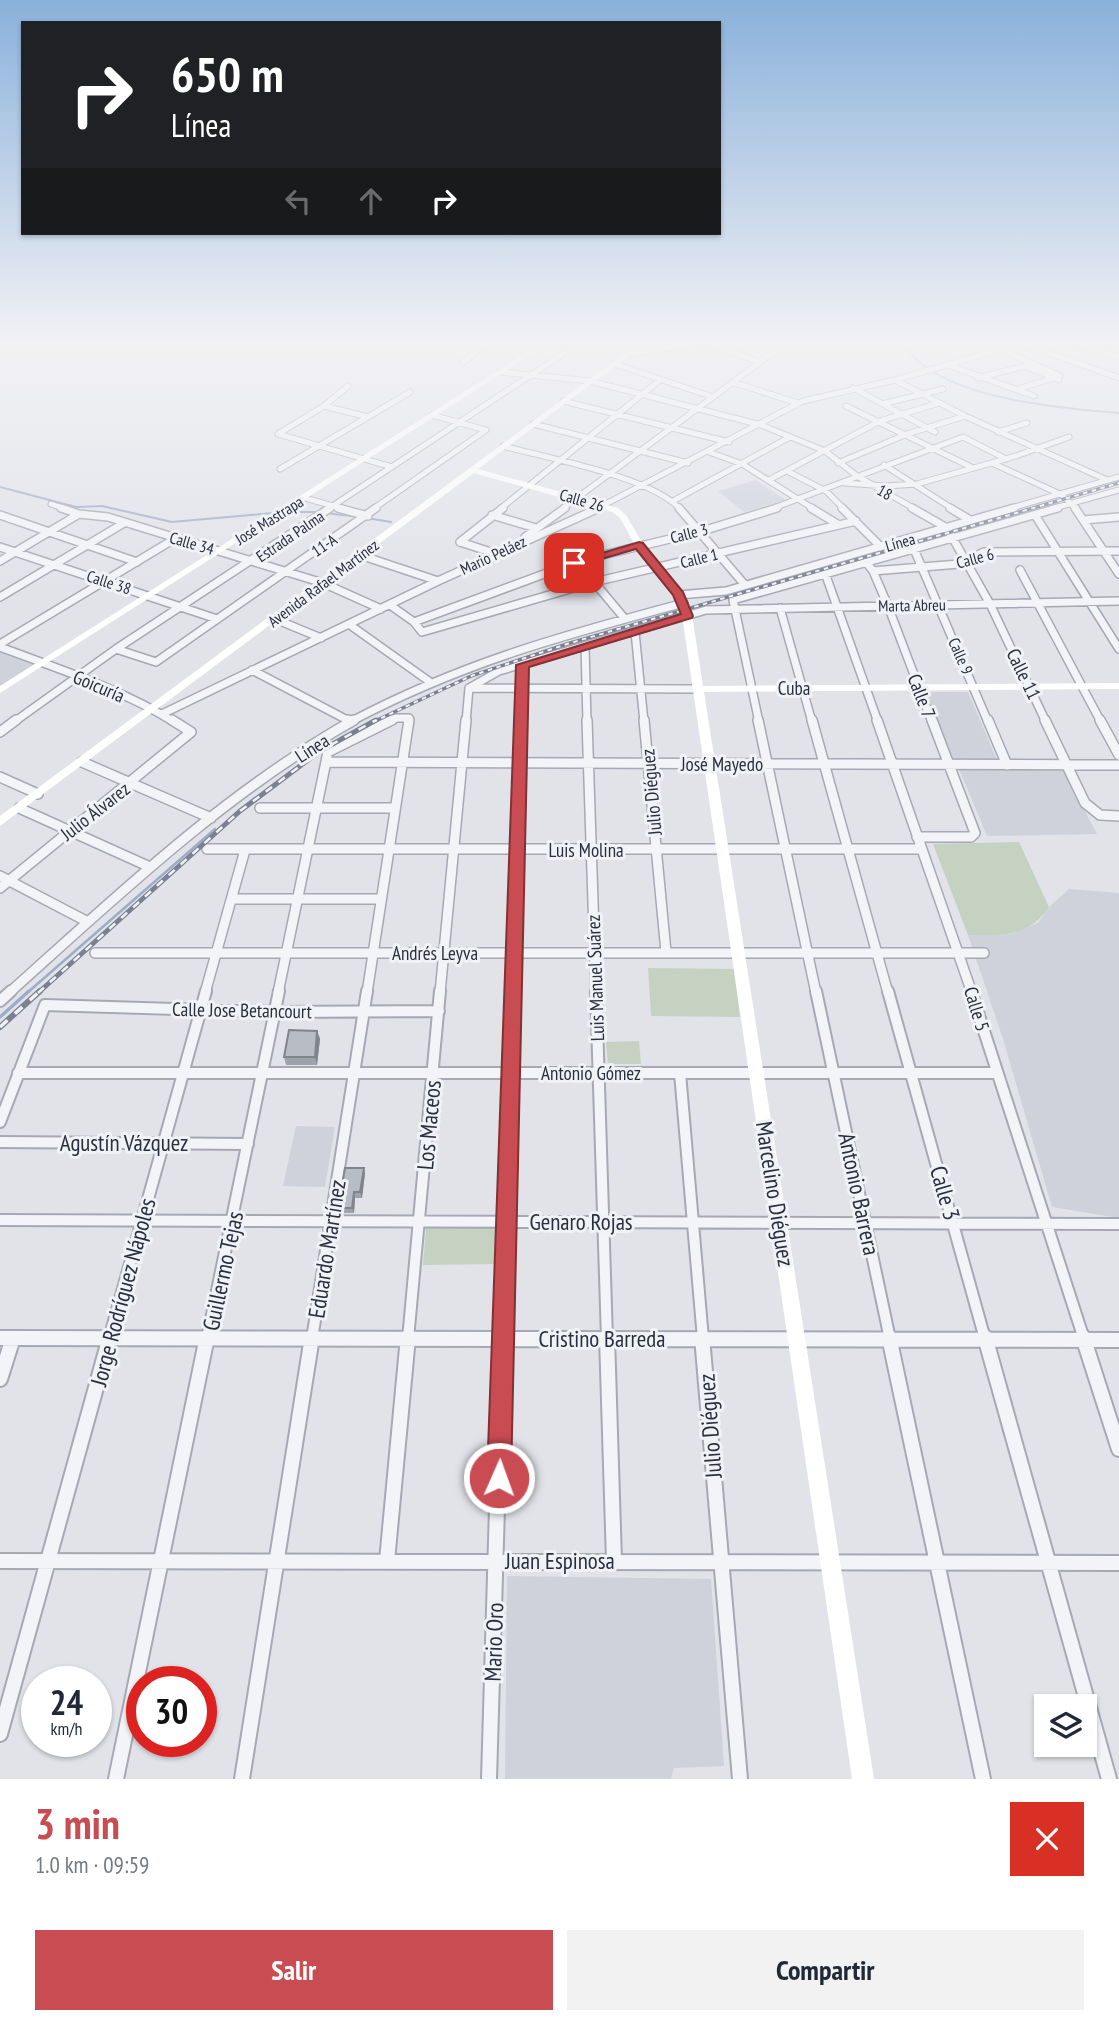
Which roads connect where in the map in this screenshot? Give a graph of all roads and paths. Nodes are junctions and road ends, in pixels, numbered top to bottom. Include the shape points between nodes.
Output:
1 (292, 425) edge
2 (355, 425) edge
3 (417, 425) edge
4 (454, 425) edge
5 (469, 425) edge
6 (532, 425) edge
7 (537, 425) edge
8 (604, 425) edge
9 (659, 425) edge
10 (675, 425) edge
11 (761, 425) joint
12 (873, 425) edge
13 (888, 425) edge
14 (923, 425) edge
15 (934, 425) edge
16 (984, 425) edge
17 (1020, 425) edge
18 (927, 427) junction
19 (671, 428) junction
20 (935, 432) dead end
21 (998, 432) junction
22 (907, 434) junction
23 (589, 437) junction
24 (790, 437) junction
25 (1069, 437) dead end
26 (729, 442) junction
27 (320, 446) junction
28 (503, 446) junction
29 (934, 448) junction
30 (1037, 449) junction
31 (641, 450) junction
32 (825, 451) junction
33 (709, 452) junction
34 (365, 459) junction
35 (1006, 459) junction
36 (561, 461) junction
37 (688, 463) junction
38 (838, 463) junction
39 (992, 463) junction
40 (742, 464) junction
41 (884, 465) junction
42 (393, 467) junction
43 (973, 468) junction
44 (281, 469) dead end
45 (472, 470) junction
46 (787, 471) junction
47 (609, 473) junction
48 (857, 475) junction
49 (1119, 477) edge
50 (769, 480) junction
51 (1107, 480) junction
52 (844, 483) junction
53 (917, 484) junction
54 (529, 485) junction
55 (647, 485) junction
56 (874, 486) junction
57 (1051, 490) junction
58 (1119, 490) edge
59 (826, 491) junction
60 (1072, 492) junction
61 (1062, 495) junction
62 (305, 498) junction
63 (575, 498) junction
64 (801, 500) junction
65 (673, 501) junction
66 (1072, 503) junction
67 (51, 504) dead end
68 (334, 505) junction
69 (605, 505) junction
70 (0, 515) edge
71 (492, 515) junction
72 (1035, 515) junction
73 (76, 516) junction
74 (368, 516) junction
75 (1119, 517) edge
76 (970, 520) junction
77 (1083, 520) junction
78 (856, 521) junction
79 (124, 523) junction
80 (839, 525) junction
81 (536, 528) junction
82 (947, 528) junction
83 (699, 532) junction
84 (49, 533) junction
85 (954, 537) junction
86 (176, 538) junction
87 (569, 543) dead end
88 (87, 545) junction
89 (514, 545) junction
90 (639, 545) junction
91 (0, 547) edge
92 (881, 547) junction
93 (914, 549) junction
94 (219, 551) junction
95 (1104, 551) junction
96 (1119, 551) edge
97 (15, 552) junction
98 (1059, 553) junction
99 (497, 554) junction
100 (716, 554) junction
101 (360, 555) junction
102 (967, 559) junction
103 (582, 560) junction
104 (0, 561) edge
105 (253, 561) junction
106 (137, 562) junction
107 (866, 562) junction
108 (55, 565) junction
109 (921, 566) junction
110 (657, 568) junction
111 (1020, 570) dead end
112 (287, 571) junction
113 (873, 571) junction
114 (825, 573) junction
115 (1119, 573) edge
116 (106, 581) junction
117 (438, 581) junction
118 (594, 582) junction
119 (323, 583) junction
120 (745, 585) junction
121 (148, 594) junction
122 (0, 597) edge
123 (1090, 601) junction
124 (1119, 601) edge
125 (1039, 603) junction
126 (990, 604) junction
127 (390, 605) junction
128 (684, 605) junction
129 (938, 605) junction
130 (181, 606) junction
131 (888, 606) junction
132 (835, 607) junction
133 (780, 608) junction
134 (381, 609) junction
135 (735, 609) junction
136 (706, 610) joint
137 (217, 618) junction
138 (275, 619) junction
139 (625, 619) junction
140 (414, 622) junction
141 (350, 625) junction
142 (635, 632) junction
143 (321, 638) junction
144 (0, 645) edge
145 (584, 646) junction
146 (116, 649) junction
147 (1119, 649) edge
148 (42, 662) junction
149 (523, 665) junction
150 (252, 670) junction
151 (77, 676) junction
152 (430, 682) junction
153 (1119, 686) edge
154 (919, 687) junction
155 (975, 687) junction
156 (1030, 687) junction
157 (1082, 687) junction
158 (469, 688) junction
159 (522, 688) junction
160 (752, 688) junction
161 (803, 688) junction
162 (864, 688) junction
163 (586, 689) junction
164 (641, 689) junction
165 (699, 689) junction
166 (0, 690) edge
167 (158, 712) junction
168 (409, 718) joint
169 (351, 722) junction
170 (0, 732) edge
171 (190, 735) joint
172 (1119, 755) edge
173 (82, 762) junction
174 (326, 762) junction
175 (401, 762) junction
176 (463, 763) junction
177 (520, 764) junction
178 (589, 764) junction
179 (648, 764) junction
180 (710, 764) junction
181 (768, 764) junction
182 (892, 764) junction
183 (824, 765) junction
184 (948, 765) junction
185 (1007, 765) junction
186 (1068, 765) junction
187 (1119, 765) edge
188 (0, 777) edge
189 (131, 783) junction
190 (38, 794) junction
191 (19, 808) junction
192 (260, 808) dead end
193 (317, 808) junction
194 (394, 808) junction
195 (1119, 816) edge
196 (211, 818) junction
197 (0, 822) edge
198 (70, 831) junction
199 (917, 836) junction
200 (207, 849) dead end
201 (922, 849) junction
202 (245, 850) junction
203 (310, 850) junction
204 (390, 850) junction
205 (455, 850) junction
206 (517, 850) junction
207 (591, 850) junction
208 (656, 850) junction
209 (723, 850) junction
210 (786, 850) junction
211 (848, 850) junction
212 (150, 867) junction
213 (5, 878) edge
214 (0, 888) edge
215 (233, 899) junction
216 (299, 899) junction
217 (381, 899) junction
218 (88, 922) junction
219 (666, 952) junction
220 (738, 952) junction
221 (808, 952) junction
222 (877, 952) junction
223 (96, 953) dead end
224 (218, 953) junction
225 (288, 953) junction
226 (373, 953) junction
227 (445, 953) junction
228 (514, 953) junction
229 (594, 953) junction
230 (959, 953) junction
231 (984, 953) dead end
232 (1, 999) edge
233 (202, 1010) junction
234 (439, 1010) junction
235 (364, 1011) junction
236 (276, 1012) junction
237 (18, 1073) junction
238 (183, 1073) junction
239 (598, 1073) junction
240 (680, 1073) junction
241 (756, 1073) junction
242 (833, 1073) junction
243 (911, 1073) junction
244 (996, 1073) junction
245 (263, 1074) junction
246 (354, 1074) junction
247 (433, 1074) junction
248 (510, 1074) junction
249 (0, 1122) edge
250 (0, 1142) edge
251 (162, 1144) junction
252 (248, 1144) junction
253 (0, 1220) edge
254 (144, 1221) junction
255 (233, 1221) junction
256 (331, 1222) junction
257 (420, 1222) junction
258 (507, 1222) junction
259 (603, 1222) junction
260 (692, 1222) junction
261 (779, 1223) junction
262 (866, 1223) junction
263 (954, 1223) junction
264 (1047, 1224) junction
265 (1119, 1224) edge
266 (7, 1338) edge
267 (111, 1339) junction
268 (209, 1339) junction
269 (313, 1339) junction
270 (409, 1339) junction
271 (504, 1339) junction
272 (607, 1339) junction
273 (704, 1339) junction
274 (798, 1339) junction
275 (891, 1339) junction
276 (986, 1339) junction
277 (1085, 1340) junction
278 (1119, 1340) edge
279 (0, 1379) edge
280 (1119, 1449) edge
281 (0, 1561) edge
282 (48, 1561) junction
283 (161, 1561) junction
284 (278, 1561) junction
285 (387, 1561) junction
286 (497, 1561) junction
287 (614, 1562) junction
288 (720, 1562) junction
289 (830, 1562) junction
290 (937, 1562) junction
291 (1048, 1562) junction
292 (1119, 1563) edge
293 (0, 1734) edge
294 (116, 1779) edge
295 (242, 1779) edge
296 (489, 1779) edge
297 (740, 1779) edge
298 (863, 1779) edge
299 (983, 1779) edge
300 (1109, 1779) edge

1 - 27 street via 278,434
2 - 27 street
3 - 34 street, José Mastrapa
4 - 42 street, Estrada Palma
5 - 74 street, 11-A via 486,430
6 - 28 main road, Avenida Rafael Martínez
7 - 23 street
8 - 23 street
9 - 19 street
10 - 19 street
11 - 24 street, 18
11 - 26 street, Mario Peláez
12 - 32 street
13 - 22 street
14 - 18 street
15 - 18 street
16 - 21 street
17 - 21 street
18 - 20 street
18 - 22 street
19 - 26 street
19 - 31 street
21 - 30 street
22 - 29 street
22 - 38 street
23 - 31 street
23 - 36 street
24 - 32 street, 18
24 - 40 street
25 - 30 street
26 - 33 street, Mario Peláez
27 - 34 street
27 - 44 street
28 - 36 street
28 - 45 main road, Avenida Rafael Martínez
29 - 35 street, Calle 3 via 963,438
29 - 41 street, Calle 3
29 - 43 street
30 - 35 street
30 - 51 street
31 - 37 street
31 - 47 street
32 - 38 street, 18
32 - 46 street
33 - 37 street, Mario Peláez
33 - 40 street
34 - 42 street
34 - 62 street, José Mastrapa
35 - 39 street
36 - 47 street
36 - 54 street
37 - 55 street, Mario Peláez
38 - 48 street, 18
39 - 43 street
39 - 57 street
40 - 50 street
40 - 65 street
41 - 48 street, Calle 3
41 - 53 street
42 - 68 street, Estrada Palma
43 - 53 street
45 - 54 street, Calle 26
45 - 101 main road, Avenida Rafael Martínez
46 - 50 street
46 - 59 street
47 - 55 street
47 - 63 street
48 - 52 street, Calle 3
48 - 56 street, 18
49 - 51 street, Línea
50 - 64 street
51 - 60 street, Línea
52 - 56 street
52 - 59 street, Calle 3
53 - 56 street
53 - 76 street
54 - 63 street, Calle 26
54 - 71 street
55 - 65 street
55 - 69 street, Mario Peláez
56 - 82 street, 18
57 - 60 street
57 - 61 street
58 - 66 street, Línea
59 - 64 street, Calle 3
59 - 78 street
60 - 61 street, Línea
61 - 66 street
61 - 76 street, Línea
62 - 68 street
62 - 94 street, José Mastrapa
63 - 69 street, Calle 26
63 - 81 street
64 - 80 street
64 - 83 street, Calle 3
65 - 83 street
66 - 72 street, Línea
66 - 77 street
67 - 73 street, Calle 34
68 - 74 street
68 - 105 street, Estrada Palma
69 - 89 street, Mario Peláez
69 - 90 street, Calle 26 via 623,517
70 - 84 street
71 - 81 street
71 - 99 street via 460,542
72 - 85 street, Línea
72 - 98 street
73 - 79 street, Calle 34 via 108,517
73 - 84 street
74 - 112 street, 11-A
75 - 77 street
76 - 82 street, Línea
77 - 95 street
78 - 80 street, Calle 1
78 - 92 street
79 - 86 street, Calle 34
79 - 88 street
80 - 100 street, Calle 1
81 - 89 street
82 - 85 street, Calle 11
82 - 92 street, Línea
83 - 90 street, Calle 3
83 - 100 street
84 - 88 street
84 - 97 street
85 - 93 street, Línea
85 - 102 street, Calle 11
86 - 94 street, Calle 34
86 - 106 street
87 - 103 street
88 - 106 street
88 - 108 street
89 - 99 street, Mario Peláez
90 - 103 street, Calle 3
90 - 110 street, Calle 26
91 - 97 street, Calle 38
92 - 120 street, Línea
93 - 107 street, Línea
93 - 109 street, Calle 9
94 - 105 street, Calle 34
94 - 121 street, José Mastrapa
95 - 96 street, Calle 6
95 - 98 street, Calle 6
95 - 115 street
97 - 104 street
97 - 108 street, Calle 38
98 - 102 street, Calle 6 via 999,551
98 - 123 street
99 - 117 street, Mario Peláez
100 - 110 street, Calle 1
100 - 120 street
101 - 117 street
101 - 119 main road, Avenida Rafael Martínez
102 - 109 street, Calle 6 via 959,564
102 - 126 street, Calle 11
103 - 118 street
103 - 140 street, Calle 3
105 - 112 street, Calle 34
105 - 130 street, Estrada Palma
106 - 116 street
107 - 113 street, Calle 7
107 - 114 street, Línea
108 - 116 street, Calle 38
108 - 122 street
109 - 113 street, Calle 6
109 - 129 street, Calle 9
110 - 118 street, Calle 1
110 - 128 street, Calle 26
111 - 125 street
112 - 119 street, Calle 34
112 - 137 street, 11-A
113 - 131 street, Calle 7
114 - 132 street, Calle 5
114 - 135 street, Línea via 733,600
116 - 121 street, Calle 38
116 - 144 street
117 - 127 street, Mario Peláez
118 - 139 street
118 - 140 street, Calle 1 via 422,632
119 - 134 street, Calle 34
119 - 138 main road, Avenida Rafael Martínez
120 - 128 street, Línea
121 - 130 street, Calle 38
121 - 148 street, José Mastrapa
123 - 124 street, Marta Abreu
123 - 125 street, Marta Abreu
123 - 147 street
125 - 126 street, Marta Abreu
125 - 157 street
126 - 129 street, Marta Abreu
126 - 156 street, Calle 11
127 - 134 street, Mario Peláez
127 - 140 street
128 - 136 street, Línea
128 - 139 street, Línea
128 - 142 street, Línea
128 - 165 street, Marcelino Diéguez
129 - 131 street, Marta Abreu
129 - 155 street, Calle 9
130 - 137 street, Calle 38
130 - 146 street, Estrada Palma
131 - 132 street, Marta Abreu
131 - 154 street, Calle 7
132 - 133 street, Marta Abreu
132 - 162 street, Calle 5
133 - 135 street, Marta Abreu
133 - 161 street, Calle 3
134 - 141 street, Mario Peláez
135 - 136 street, Marta Abreu
135 - 160 street, Antonio Barrera
137 - 146 street, 11-A via 156,662
138 - 143 street
138 - 167 main road, Avenida Rafael Martínez
139 - 152 street, Línea
141 - 143 street, Mario Peláez
141 - 152 street
142 - 145 street, Línea
142 - 164 street, Julio Diéguez
143 - 150 street, Mario Peláez
144 - 148 street, Goicuría
145 - 149 street, Línea
145 - 163 street, Luis Manuel Suárez
146 - 151 street, Estrada Palma
148 - 151 street, Goicuría
148 - 166 street, José Mastrapa
149 - 158 street, Línea via 499,671
149 - 159 street, Mario Oro
150 - 167 street, Mario Peláez
150 - 169 street
151 - 167 street, Goicuría
151 - 170 street, Estrada Palma
152 - 169 street, Línea
153 - 157 street, Cuba
154 - 155 street, Cuba
154 - 162 street, Cuba
154 - 184 street, Calle 7
155 - 156 street, Cuba
155 - 185 street, Calle 9
156 - 157 street, Cuba
156 - 186 street, Calle 11
157 - 172 street
158 - 159 street, Cuba
158 - 176 street, Los Maceos
159 - 163 street, Cuba
159 - 177 street, Mario Oro
160 - 161 street, Cuba
160 - 165 street, Cuba
160 - 181 street, Antonio Barrera
161 - 162 street, Cuba
161 - 183 street, Calle 3
162 - 182 street, Calle 5
163 - 164 street, Cuba
163 - 178 street, Luis Manuel Suárez
164 - 165 street, Cuba
164 - 179 street, Julio Diéguez
165 - 180 street, Marcelino Diéguez
167 - 171 street, Goicuría via 189,729
167 - 173 main road, Avenida Rafael Martínez
168 - 174 street, Línea via 396,718 342,743 328,752
168 - 175 street, Eduardo Martínez
169 - 196 street, Línea
171 - 189 street, Julio Álvarez
173 - 189 street
173 - 190 main road, Avenida Rafael Martínez
174 - 175 street, José Mayedo
174 - 193 street, Guillermo Tejas
175 - 176 street, José Mayedo
175 - 194 street, Eduardo Martínez
176 - 177 street, José Mayedo
176 - 205 street, Los Maceos
177 - 178 street, José Mayedo
177 - 206 street, Mario Oro
178 - 179 street, José Mayedo
178 - 207 street, Luis Manuel Suárez
179 - 180 street, José Mayedo
179 - 208 street, Julio Diéguez
180 - 181 street, José Mayedo
180 - 209 street, Marcelino Diéguez
181 - 183 street, José Mayedo
181 - 210 street, Antonio Barrera
182 - 183 street, José Mayedo
182 - 184 street, José Mayedo
182 - 199 street, Calle 5
183 - 211 street, Calle 3
184 - 185 street, José Mayedo
184 - 199 street, Calle 7 via 975,833
185 - 186 street, José Mayedo
186 - 187 street, José Mayedo
186 - 195 street, Calle 11 via 1091,811 1101,817
188 - 190 street
189 - 196 street
189 - 198 street, Julio Álvarez
190 - 191 main road, Avenida Rafael Martínez
191 - 197 main road, Avenida Rafael Martínez
191 - 198 street
192 - 193 street
193 - 194 street
193 - 203 street, Guillermo Tejas
194 - 204 street, Eduardo Martínez
196 - 212 street, Línea
198 - 212 street
198 - 213 street, Julio Álvarez
199 - 201 street, Calle 5
200 - 202 street, Luis Molina
201 - 211 street, Luis Molina
201 - 230 street, Calle 5
202 - 203 street, Luis Molina
202 - 215 street, Jorge Rodríguez Nápoles
203 - 204 street, Luis Molina
203 - 216 street, Guillermo Tejas
204 - 205 street, Luis Molina
204 - 217 street, Eduardo Martínez
205 - 206 street, Luis Molina
205 - 227 street, Los Maceos
206 - 207 street, Luis Molina
206 - 228 street, Mario Oro
207 - 208 street, Luis Molina
207 - 229 street, Luis Manuel Suárez
208 - 209 street, Luis Molina
208 - 219 street, Julio Diéguez
209 - 210 street, Luis Molina
209 - 220 street, Marcelino Diéguez
210 - 211 street, Luis Molina
210 - 221 street, Antonio Barrera
211 - 222 street, Calle 3
212 - 218 street, Línea
213 - 214 street, Julio Álvarez
213 - 218 street
215 - 216 street
215 - 224 street, Jorge Rodríguez Nápoles
216 - 217 street
216 - 225 street, Guillermo Tejas
217 - 226 street, Eduardo Martínez
218 - 232 street, Línea
219 - 220 street, Andrés Leyva
219 - 229 street, Andrés Leyva
220 - 221 street, Andrés Leyva
220 - 241 street, Marcelino Diéguez
221 - 222 street, Andrés Leyva
221 - 242 street, Antonio Barrera
222 - 230 street, Andrés Leyva
222 - 243 street, Calle 3
223 - 224 street, Andrés Leyva
224 - 225 street, Andrés Leyva
224 - 233 street, Jorge Rodríguez Nápoles
225 - 226 street, Andrés Leyva
225 - 236 street, Guillermo Tejas
226 - 227 street, Andrés Leyva
226 - 235 street, Eduardo Martínez
227 - 228 street, Andrés Leyva
227 - 234 street, Los Maceos
228 - 229 street, Andrés Leyva
228 - 248 street, Mario Oro
229 - 239 street, Luis Manuel Suárez
230 - 231 street, Andrés Leyva
230 - 244 street, Calle 5
233 - 236 street, Calle Jose Betancourt
233 - 237 street, Calle Jose Betancourt via 45,1005
233 - 238 street, Jorge Rodríguez Nápoles
234 - 235 street, Calle Jose Betancourt
234 - 247 street, Los Maceos
235 - 236 street, Calle Jose Betancourt
235 - 246 street, Eduardo Martínez
236 - 245 street, Guillermo Tejas
237 - 238 street, Antonio Gómez
237 - 249 street
238 - 245 street, Antonio Gómez
238 - 251 street, Jorge Rodríguez Nápoles
239 - 240 street, Antonio Gómez
239 - 248 street, Antonio Gómez
239 - 259 street, Luis Manuel Suárez
240 - 241 street, Antonio Gómez
240 - 260 street, Julio Diéguez
241 - 242 street, Antonio Gómez
241 - 261 street, Marcelino Diéguez
242 - 243 street, Antonio Gómez
242 - 262 street, Antonio Barrera
243 - 244 street, Antonio Gómez
243 - 263 street, Calle 3
244 - 264 street, Calle 5
245 - 246 street, Antonio Gómez
245 - 252 street, Guillermo Tejas
246 - 247 street, Antonio Gómez
246 - 256 street, Eduardo Martínez
247 - 248 street, Antonio Gómez
247 - 257 street, Los Maceos
248 - 258 street, Mario Oro
250 - 251 street, Agustín Vázquez
251 - 252 street, Agustín Vázquez
251 - 254 street, Jorge Rodríguez Nápoles
252 - 255 street, Guillermo Tejas
253 - 254 street, Genaro Rojas
254 - 255 street, Genaro Rojas
254 - 267 street, Jorge Rodríguez Nápoles
255 - 256 street, Genaro Rojas
255 - 268 street, Guillermo Tejas
256 - 257 street, Genaro Rojas
256 - 269 street, Eduardo Martínez
257 - 258 street, Genaro Rojas
257 - 270 street, Los Maceos
258 - 259 street, Genaro Rojas
258 - 271 street, Mario Oro
259 - 260 street, Genaro Rojas
259 - 272 street, Luis Manuel Suárez
260 - 261 street, Genaro Rojas
260 - 273 street, Julio Diéguez
261 - 262 street, Genaro Rojas
261 - 274 street, Marcelino Diéguez
262 - 263 street, Genaro Rojas
262 - 275 street, Antonio Barrera
263 - 264 street, Genaro Rojas
263 - 276 street, Calle 3
264 - 265 street, Genaro Rojas
264 - 277 street, Calle 5
266 - 267 street, Cristino Barreda
266 - 279 street
267 - 268 street, Cristino Barreda
267 - 282 street, Jorge Rodríguez Nápoles
268 - 269 street, Cristino Barreda
268 - 283 street, Guillermo Tejas
269 - 270 street, Cristino Barreda
269 - 284 street, Eduardo Martínez
270 - 271 street, Cristino Barreda
270 - 285 street, Los Maceos
271 - 272 street, Cristino Barreda
271 - 286 street, Mario Oro
272 - 273 street, Cristino Barreda
272 - 287 street, Luis Manuel Suárez
273 - 274 street, Cristino Barreda
273 - 288 street, Julio Diéguez
274 - 275 street, Cristino Barreda
274 - 289 street, Marcelino Diéguez
275 - 276 street, Cristino Barreda
275 - 290 street, Antonio Barrera
276 - 277 street, Cristino Barreda
276 - 291 street, Calle 3
277 - 278 street, Cristino Barreda
277 - 280 street, Calle 5
281 - 282 street, Juan Espinosa
282 - 283 street, Juan Espinosa
282 - 293 street, Jorge Rodríguez Nápoles
283 - 284 street, Juan Espinosa
283 - 294 street, Guillermo Tejas
284 - 285 street, Juan Espinosa
284 - 295 street, Eduardo Martínez
285 - 286 street, Juan Espinosa
286 - 287 street, Juan Espinosa
286 - 296 street, Mario Oro
287 - 288 street, Juan Espinosa
288 - 289 street, Juan Espinosa
288 - 297 street, Julio Diéguez
289 - 290 street, Juan Espinosa
289 - 298 street, Marcelino Diéguez
290 - 291 street, Juan Espinosa
290 - 299 street, Antonio Barrera
291 - 292 street, Juan Espinosa
291 - 300 street, Calle 3

